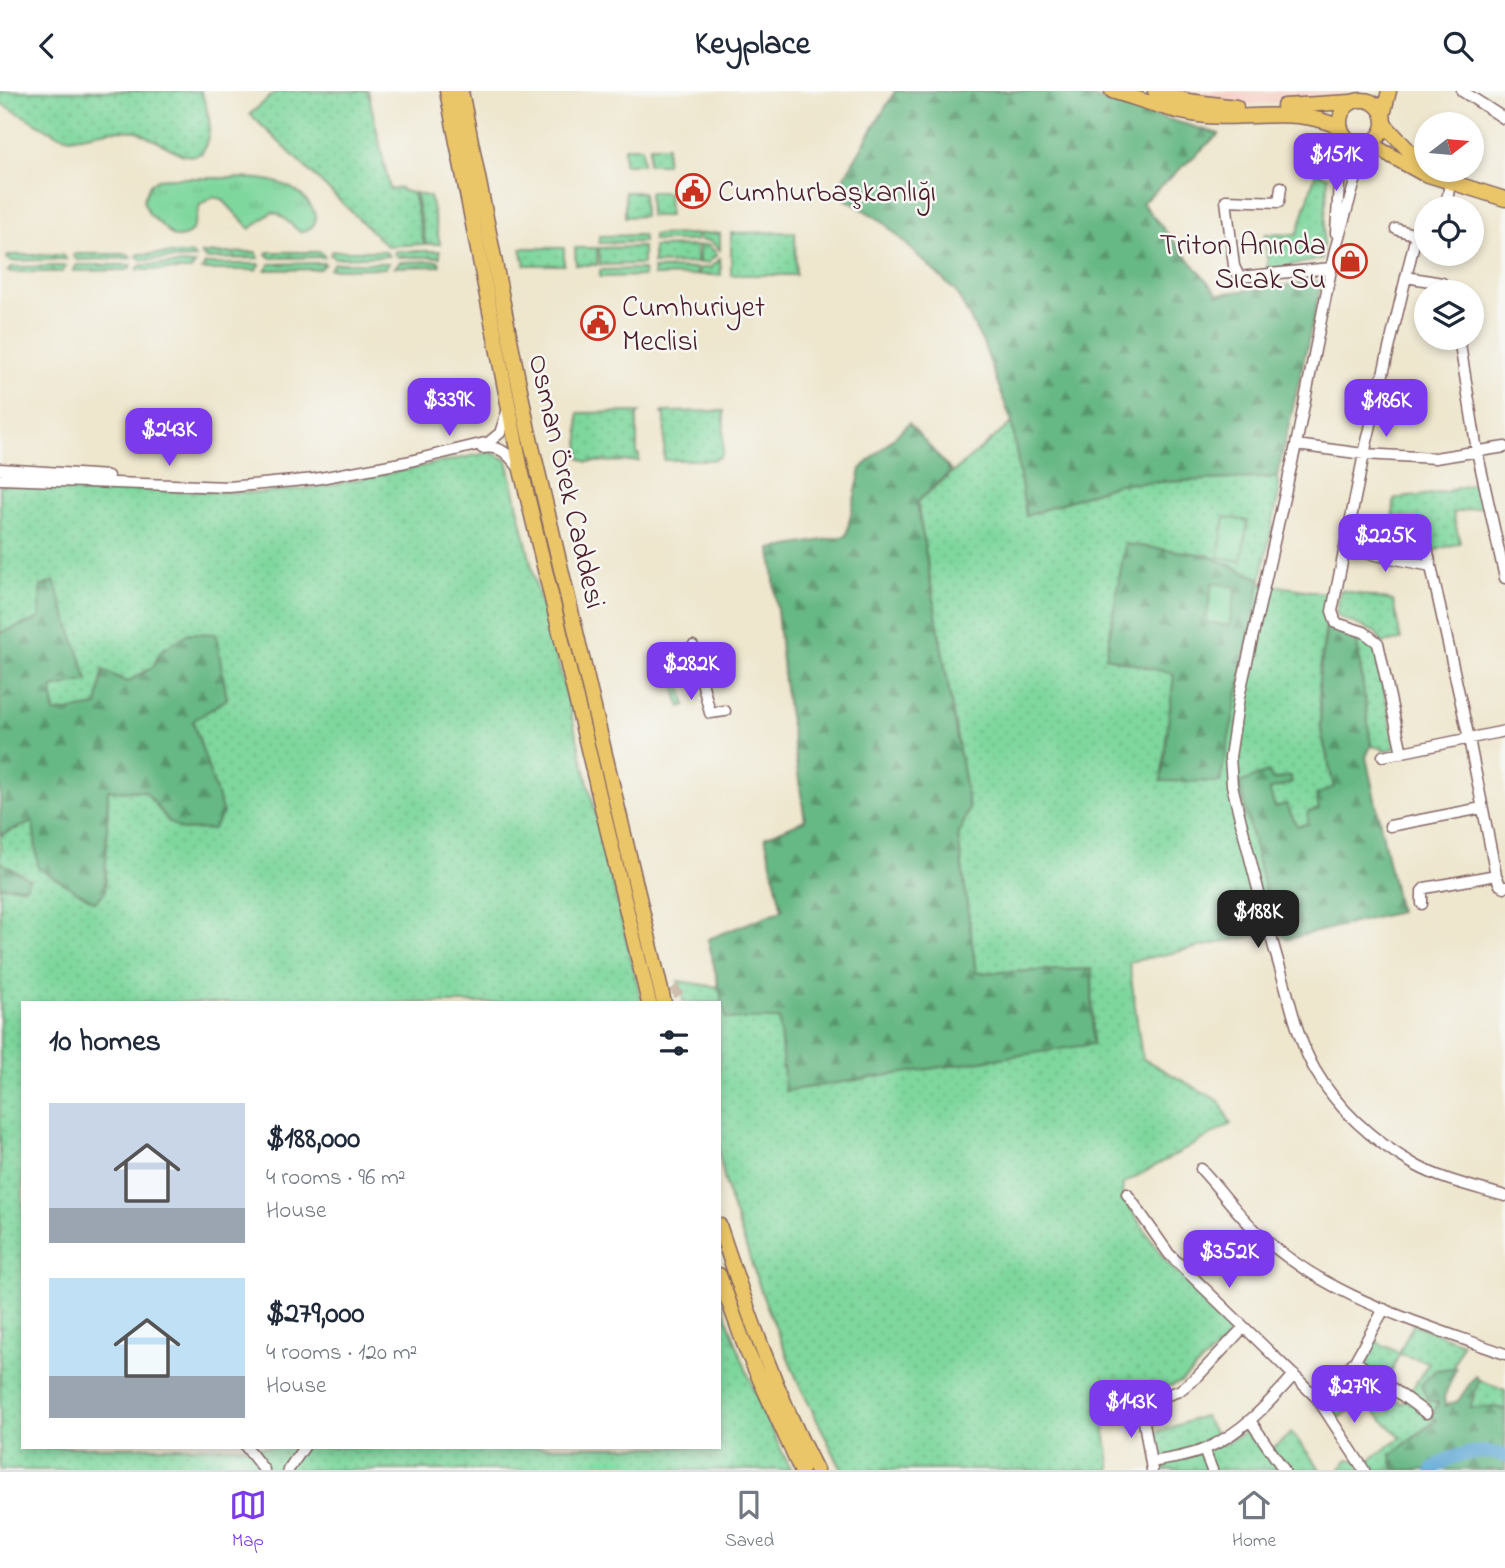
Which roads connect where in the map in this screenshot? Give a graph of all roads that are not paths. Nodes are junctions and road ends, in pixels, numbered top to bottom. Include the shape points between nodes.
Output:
1 (447, 91) edge
2 (461, 91) edge
3 (1112, 91) edge
4 (1156, 91) edge
5 (1389, 91) edge
6 (1462, 91) edge
7 (1357, 98) edge
8 (1384, 119) junction
9 (1505, 119) edge
10 (1342, 130) junction
11 (1367, 143) junction
12 (1414, 154) edge
13 (1414, 169) edge
14 (1450, 182) joint
15 (1281, 187) dead end
16 (1448, 196) edge
17 (1505, 199) edge
18 (1396, 229) dead end
19 (1414, 235) edge
20 (1335, 250) junction
21 (1414, 256) edge
22 (1331, 268) junction
23 (1406, 277) junction
24 (1424, 280) edge
25 (1461, 350) edge
26 (508, 409) junction
27 (1296, 445) junction
28 (1505, 447) edge
29 (1477, 451) junction
30 (1364, 454) junction
31 (413, 460) junction
32 (0, 469) edge
33 (521, 470) junction
34 (0, 479) edge
35 (257, 485) junction
36 (1423, 530) dead end
37 (1346, 549) junction
38 (1431, 566) junction
39 (1505, 578) edge
40 (693, 646) dead end
41 (725, 711) dead end
42 (1505, 731) edge
43 (1469, 739) junction
44 (1402, 753) junction
45 (1384, 756) dead end
46 (1482, 808) junction
47 (1390, 826) dead end
48 (1496, 875) junction
49 (1505, 887) edge
50 (1422, 904) dead end
51 (649, 1001) edge
52 (664, 1001) edge
53 (1201, 1168) dead end
54 (1128, 1195) dead end
55 (1505, 1196) edge
56 (721, 1231) edge
57 (721, 1280) edge
58 (1384, 1309) junction
59 (1244, 1327) junction
60 (1505, 1354) edge
61 (1355, 1361) junction
62 (1294, 1375) junction
63 (1317, 1398) junction
64 (1426, 1413) dead end
65 (1251, 1422) junction
66 (248, 1449) edge
67 (303, 1449) edge
68 (1204, 1450) junction
69 (1151, 1466) edge
70 (264, 1470) edge
71 (288, 1470) edge
72 (801, 1470) edge
73 (816, 1470) edge
74 (1212, 1470) edge
75 (1284, 1470) edge
76 (1364, 1470) edge

1 - 26 main road, Osman Örek Caddesi
2 - 52 main road, Osman Örek Caddesi via 528,430
3 - 10 main road via 1182,112 1296,114
4 - 7 main road via 1221,107
5 - 8 main road
6 - 9 street
7 - 8 main road via 1369,100
7 - 10 main road via 1341,113
8 - 11 main road via 1379,136
8 - 12 main road
10 - 11 main road via 1352,142
10 - 20 street
11 - 13 main road
11 - 20 street
14 - 16 street
14 - 17 main road
15 - 22 street via 1279,202 1226,200 1239,277
18 - 19 street
20 - 22 street
21 - 23 street
22 - 27 street
23 - 24 street
23 - 30 street
25 - 29 street
26 - 31 street via 500,433 489,442
26 - 33 main road, Osman Örek Caddesi
27 - 30 street
27 - 55 street via 1239,697 1230,757 1233,792 1274,949 1307,1053 1351,1117 1417,1166
28 - 29 street
29 - 30 street via 1435,458
29 - 39 street
30 - 37 street
31 - 33 street via 491,447 503,450
31 - 35 street
32 - 35 street
33 - 51 main road, Osman Örek Caddesi
34 - 35 street
36 - 38 street
37 - 38 street
37 - 44 street via 1334,620 1378,643
38 - 43 street
40 - 41 street via 710,713
42 - 43 street
43 - 44 street
43 - 46 street
44 - 45 street
46 - 47 street
46 - 48 street
48 - 49 street
48 - 50 street via 1425,888
53 - 58 street via 1254,1229 1291,1259 1330,1286
54 - 59 street via 1170,1255
56 - 73 main road via 774,1381
57 - 72 main road via 746,1349
58 - 60 street
58 - 61 street
59 - 62 street
59 - 69 street via 1179,1391 1141,1404
61 - 63 street
61 - 64 street
62 - 63 street
62 - 65 street
63 - 76 street
65 - 68 street
65 - 75 street
66 - 70 street
67 - 71 street
68 - 69 street
68 - 74 street

